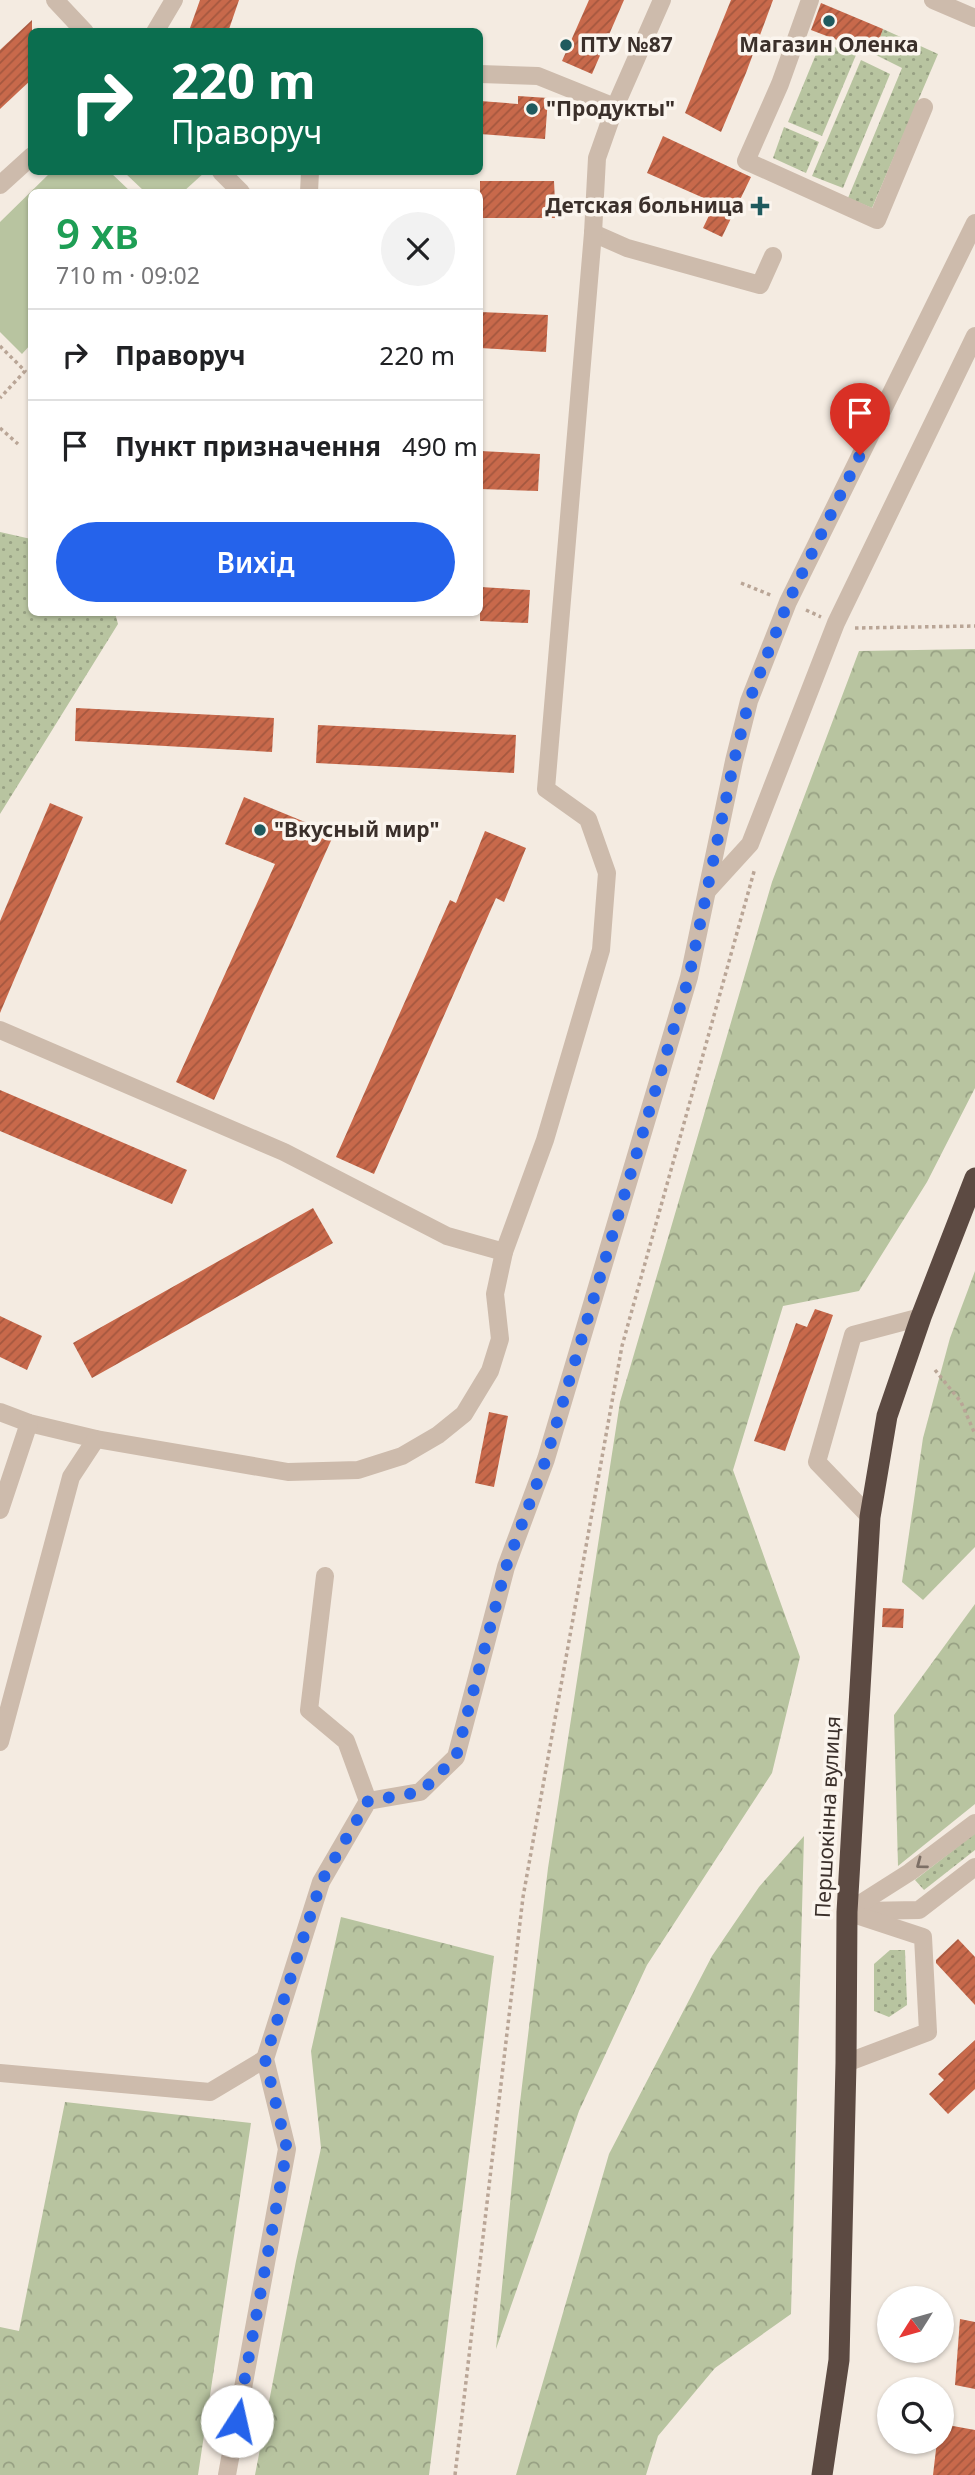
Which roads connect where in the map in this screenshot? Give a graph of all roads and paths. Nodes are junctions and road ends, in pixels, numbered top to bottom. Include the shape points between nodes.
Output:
1 (55, 0) edge
2 (174, 0) edge
3 (662, 0) edge
4 (810, 0) edge
5 (933, 0) edge
6 (975, 18) edge
7 (81, 28) edge
8 (157, 28) edge
9 (483, 74) edge
10 (615, 107) junction
11 (924, 107) dead end
12 (28, 160) edge
13 (224, 175) edge
14 (0, 185) edge
15 (239, 189) edge
16 (975, 223) edge
17 (593, 233) junction
18 (773, 256) dead end
19 (975, 337) edge
20 (0, 346) edge
21 (0, 398) edge
22 (0, 428) edge
23 (18, 444) dead end
24 (975, 626) edge
25 (848, 628) dead end
26 (758, 857) dead end
27 (706, 893) junction
28 (0, 1030) edge
29 (975, 1178) edge
30 (504, 1252) junction
31 (921, 1318) junction
32 (935, 1370) dead end
33 (0, 1412) edge
34 (29, 1423) junction
35 (975, 1434) edge
36 (96, 1439) junction
37 (0, 1510) edge
38 (870, 1517) junction
39 (325, 1576) dead end
40 (0, 1742) edge
41 (368, 1801) junction
42 (975, 1823) edge
43 (975, 1867) edge
44 (847, 1912) junction
45 (265, 2059) junction
46 (846, 2063) junction
47 (0, 2073) edge
48 (227, 2475) edge
49 (455, 2475) edge
50 (822, 2475) edge

1 - 7 street
2 - 8 street
3 - 10 street
4 - 11 street via 746,161 877,220
5 - 6 street
9 - 10 street via 538,76
10 - 17 street via 597,158
12 - 14 street
13 - 15 street
16 - 27 street via 788,602 749,701
17 - 18 street via 627,248 760,285
17 - 30 street via 546,789 589,819 607,873 601,950 545,1140
19 - 27 street via 836,623 750,844
20 - 21 path via 25,371
22 - 23 path
24 - 25 path
26 - 49 path via 622,1346 523,1897
27 - 41 street via 689,977 546,1459 506,1567 456,1757 421,1792
28 - 30 street via 284,1152 447,1236
29 - 31 highway, Першокінна вулиця
30 - 36 street via 495,1294 500,1339 491,1371 464,1414 402,1456 358,1470 288,1472
31 - 38 highway, Першокінна вулиця via 887,1416
31 - 38 street via 853,1335 817,1462
32 - 35 path via 961,1402
33 - 34 street
34 - 36 street
34 - 37 street
36 - 40 street via 71,1477
38 - 44 highway, Першокінна вулиця
39 - 41 street via 309,1710 345,1741
41 - 45 street via 321,1882
42 -> 44 street
43 - 44 street via 919,1910
44 - 46 highway, Першокінна вулиця
44 - 46 street via 923,1937 928,2032
45 - 47 street via 210,2092
45 - 48 street via 287,2149
46 - 50 highway, Першокінна вулиця via 839,2360

